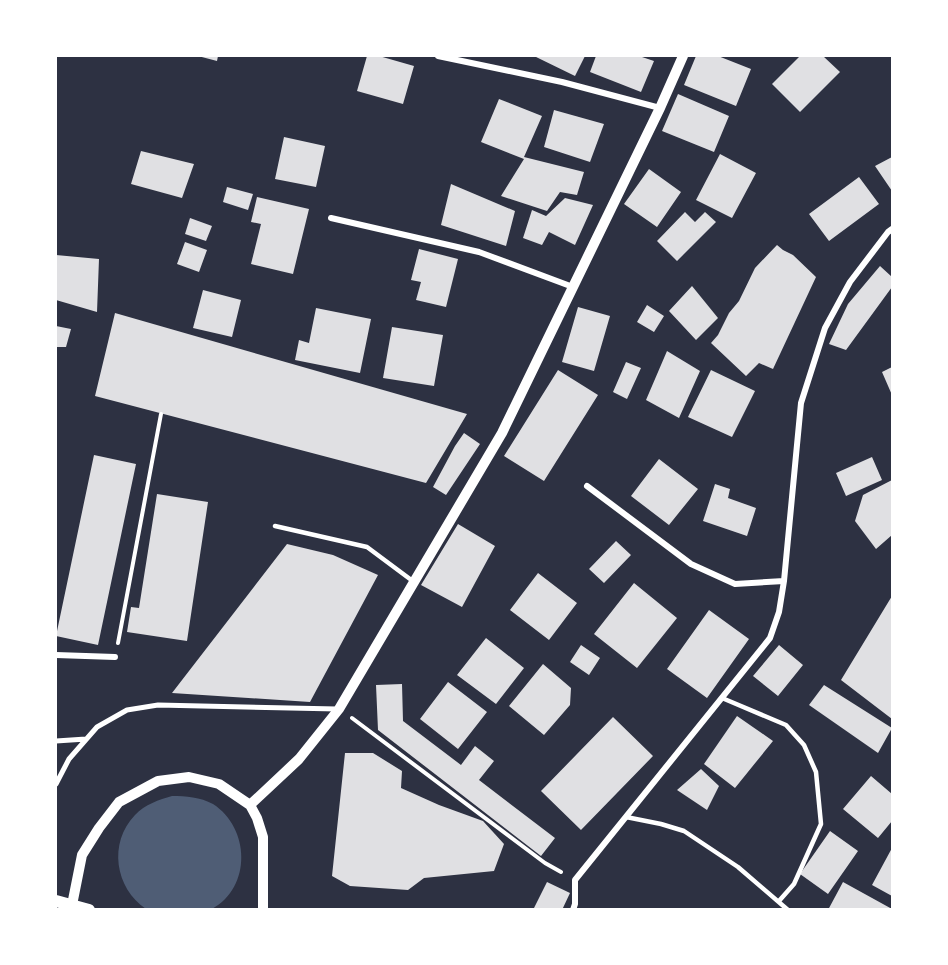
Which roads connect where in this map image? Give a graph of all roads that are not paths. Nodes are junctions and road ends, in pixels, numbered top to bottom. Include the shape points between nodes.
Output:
1 (438, 56) edge
2 (683, 56) edge
3 (660, 108) junction
4 (331, 218) dead end
5 (892, 229) edge
6 (573, 287) junction
7 (587, 486) dead end
8 (275, 526) dead end
9 (784, 581) junction
10 (414, 582) junction
11 (56, 655) edge
12 (115, 657) road end
13 (722, 698) junction
14 (339, 709) junction
15 (86, 740) junction
16 (56, 741) edge
17 (56, 784) edge
18 (250, 805) junction
19 (626, 817) junction
20 (56, 901) edge
21 (779, 901) junction
22 (72, 905) junction
23 (89, 909) edge
24 (263, 909) edge
25 (573, 909) edge
26 (788, 909) edge

1 - 3 street
2 - 3 street
3 - 6 street
4 - 6 street via 479,252
5 - 9 street via 850,282 825,328 801,402
6 - 10 street via 502,433
7 - 9 street via 691,564 735,584
8 - 10 lane via 367,547
9 - 13 street via 770,638
10 - 14 street
11 - 12 street
13 - 19 street
13 - 21 lane via 786,725 804,745 816,772 820,824 794,884
14 - 15 street via 158,705 127,710 97,727
14 - 18 street via 299,759
15 - 16 street
15 - 17 street via 69,759
18 - 22 street via 219,784 189,777 158,781 119,802 82,855
18 - 24 street via 263,837
19 - 21 lane via 684,831 738,867
19 - 25 street via 575,879
20 - 22 main road
21 - 26 lane
22 - 23 main road

